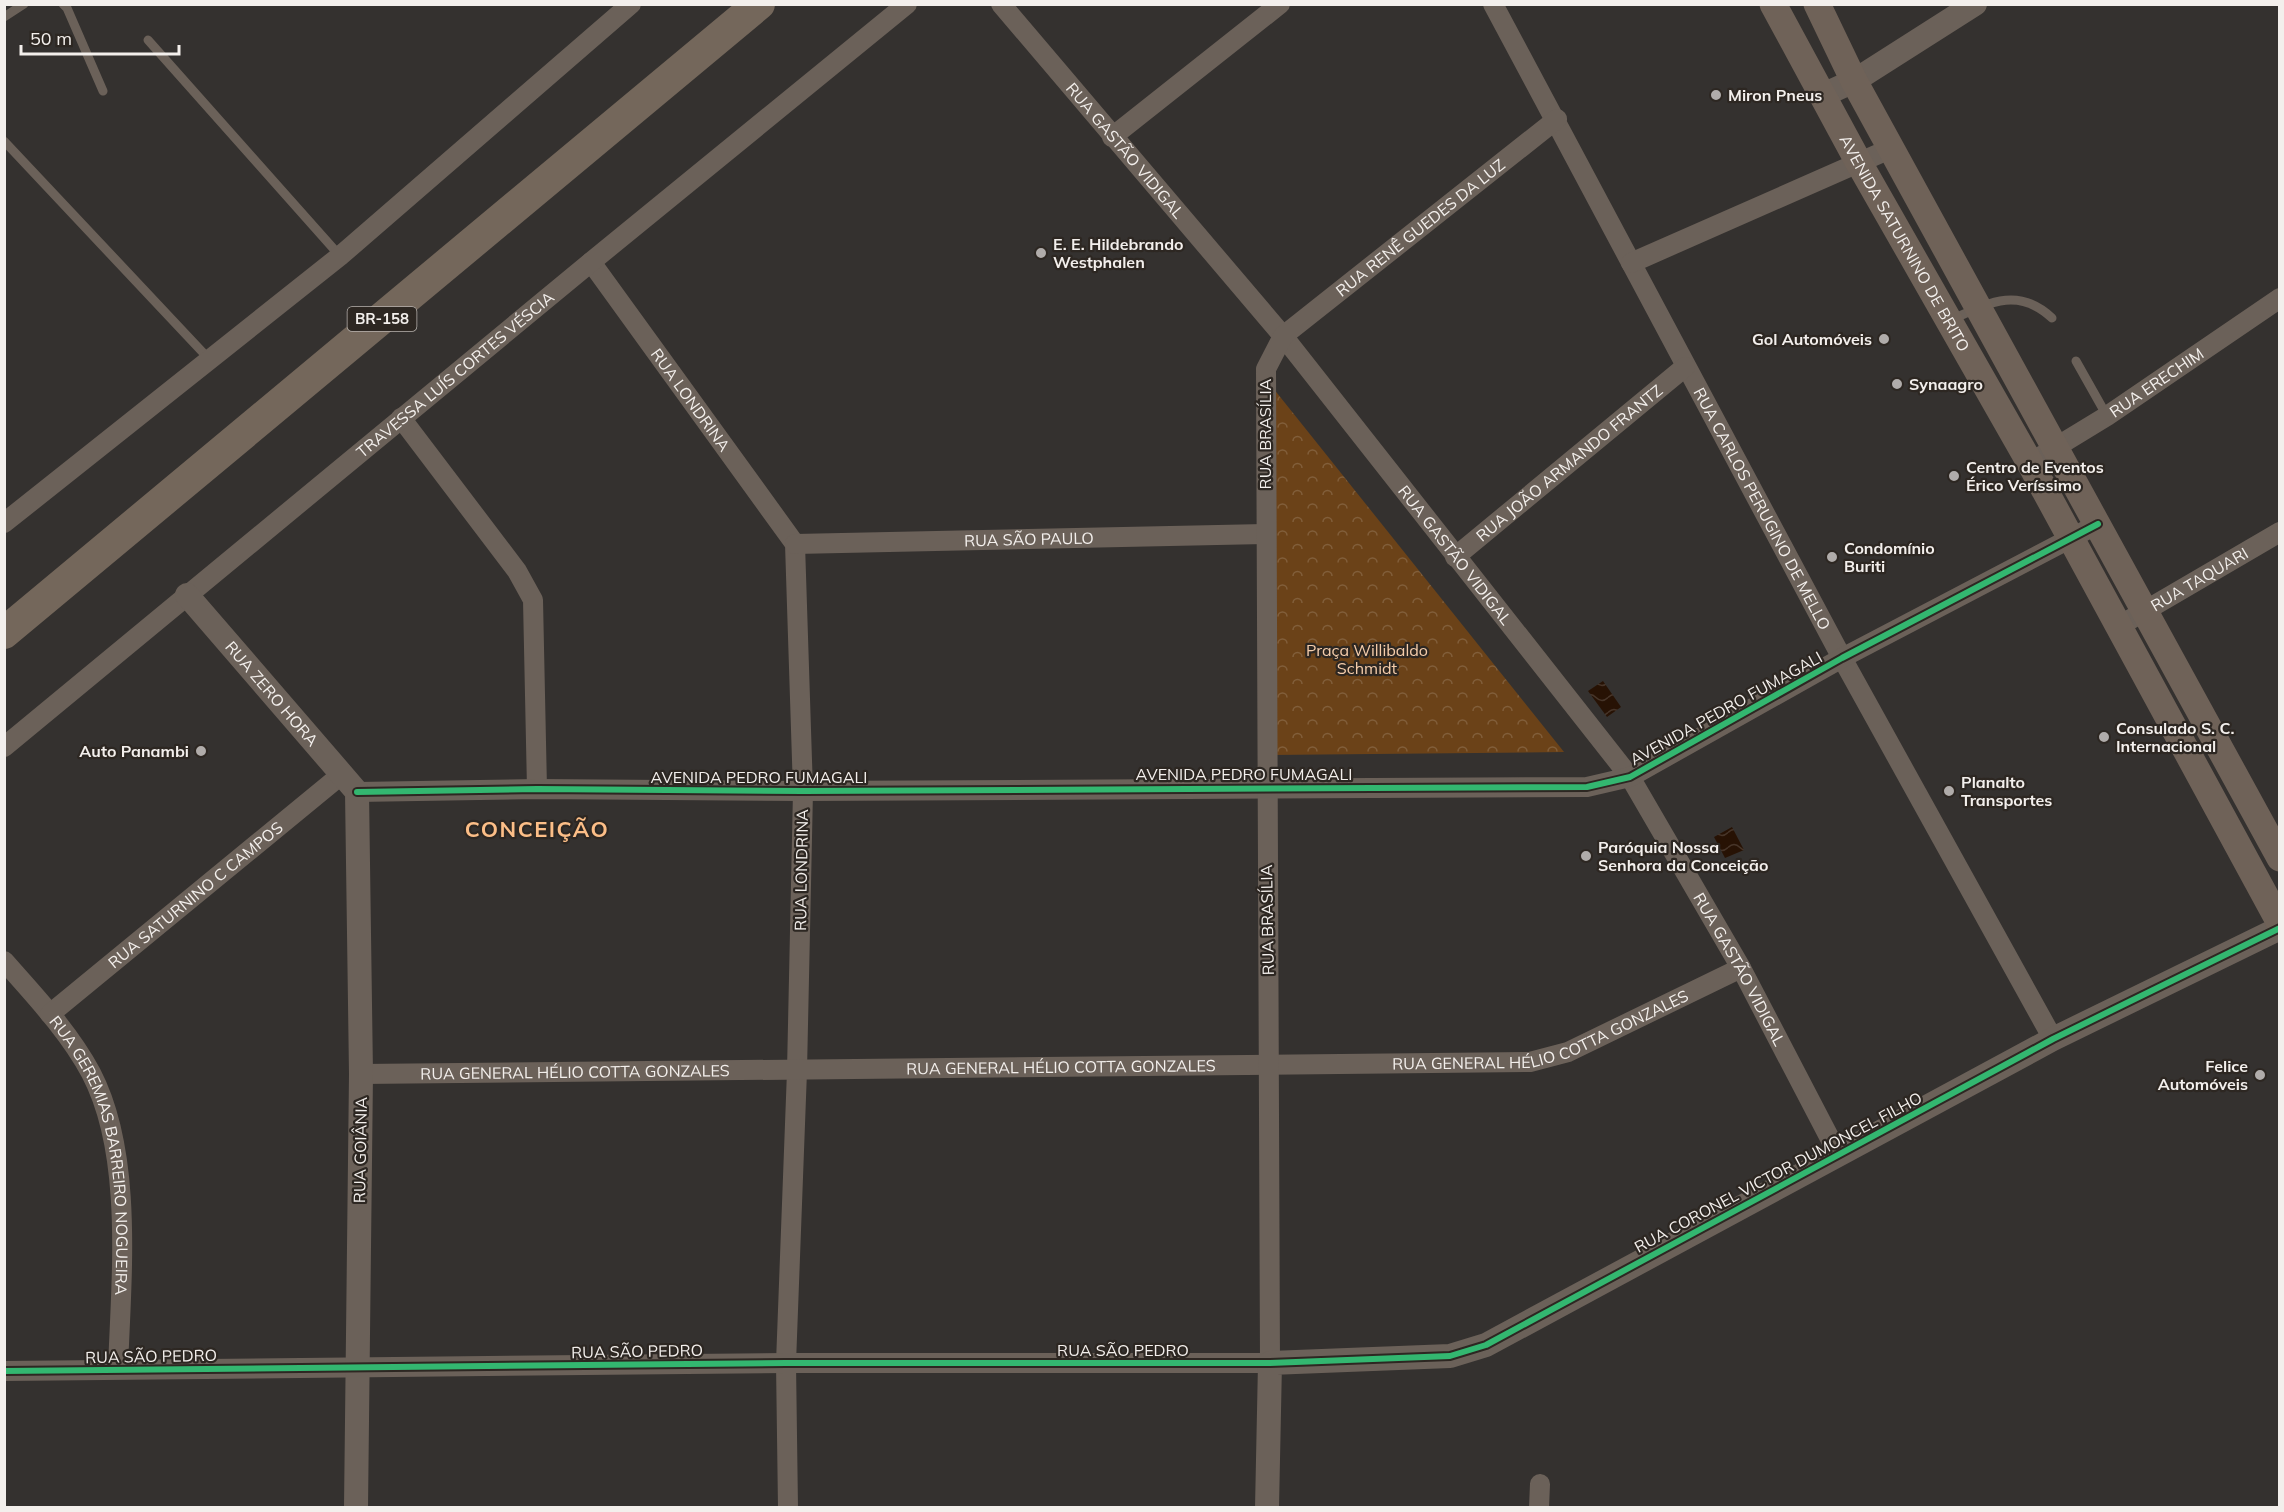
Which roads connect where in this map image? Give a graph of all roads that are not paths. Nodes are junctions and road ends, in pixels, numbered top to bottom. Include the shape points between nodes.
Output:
1 (24, 4) edge
2 (63, 4) edge
3 (630, 4) edge
4 (759, 4) edge
5 (907, 4) edge
6 (1001, 4) edge
7 (1280, 4) edge
8 (1493, 4) edge
9 (1817, 4) edge
10 (1975, 4) edge
11 (1777, 6) edge
12 (4, 17) edge
13 (148, 40) dead end
14 (1854, 81) junction
15 (103, 91) dead end
16 (1823, 95) junction
17 (1557, 119) junction
18 (1112, 137) junction
19 (4, 141) edge
20 (1892, 148) junction
21 (1859, 163) junction
22 (340, 256) junction
23 (591, 262) junction
24 (1631, 263) junction
25 (2280, 298) edge
26 (1978, 307) junction
27 (2052, 318) dead end
28 (1949, 321) junction
29 (1283, 336) junction
30 (209, 359) junction
31 (2076, 361) dead end
32 (1685, 367) junction
33 (2106, 416) junction
34 (401, 418) junction
35 (2055, 447) junction
36 (2030, 463) junction
37 (4, 523) edge
38 (2098, 524) junction
39 (2280, 532) edge
40 (1264, 534) junction
41 (2071, 540) junction
42 (795, 544) junction
43 (1455, 557) junction
44 (187, 595) junction
45 (2147, 612) junction
46 (2119, 626) junction
47 (4, 633) edge
48 (1842, 658) junction
49 (4, 747) edge
50 (1630, 777) junction
51 (349, 784) junction
52 (1266, 787) junction
53 (537, 789) junction
54 (802, 791) junction
55 (2279, 855) edge
56 (2248, 869) junction
57 (2280, 923) edge
58 (2280, 928) edge
59 (4, 961) edge
60 (1741, 968) junction
61 (50, 1014) junction
62 (2054, 1039) junction
63 (1269, 1063) junction
64 (797, 1071) junction
65 (361, 1074) junction
66 (1839, 1154) junction
67 (786, 1363) junction
68 (1270, 1363) junction
69 (356, 1367) junction
70 (118, 1369) junction
71 (4, 1371) edge
72 (1540, 1484) dead end
73 (356, 1508) edge
74 (788, 1508) edge
75 (1267, 1508) edge
76 (1539, 1508) edge

1 - 12 lane
2 - 15 lane
3 - 22 street
4 - 47 highway, BR-158
5 - 23 street, TRAVESSA LUÍS CORTES VÉSCIA
6 - 18 street, RUA GASTÃO VIDIGAL
7 - 18 street
8 - 17 street, RUA CARLOS PERUGINO DE MELLO
9 - 14 main road, AVENIDA SATURNINO DE BRITO
10 - 14 street
11 - 16 main road, AVENIDA SATURNINO DE BRITO
13 - 22 lane
14 - 16 street
14 - 20 main road, AVENIDA SATURNINO DE BRITO
16 - 21 main road, AVENIDA SATURNINO DE BRITO
17 - 24 street, RUA CARLOS PERUGINO DE MELLO
17 - 29 street, RUA RENÊ GUEDES DA LUZ
18 - 29 street, RUA GASTÃO VIDIGAL
19 - 30 lane
20 - 21 street
20 - 26 main road, AVENIDA SATURNINO DE BRITO
21 - 24 street
21 - 28 main road, AVENIDA SATURNINO DE BRITO
22 - 30 street
23 - 34 street, TRAVESSA LUÍS CORTES VÉSCIA
23 - 42 street, RUA LONDRINA
24 - 32 street, RUA CARLOS PERUGINO DE MELLO
25 - 33 street, RUA ERECHIM
26 - 27 lane via 2026,300 2039,305
26 - 28 lane
26 - 35 main road, AVENIDA SATURNINO DE BRITO
28 - 36 main road, AVENIDA SATURNINO DE BRITO
29 - 40 street, RUA BRASÍLIA via 1266,369
29 - 43 street, RUA GASTÃO VIDIGAL
30 - 37 street
31 - 33 lane
32 - 43 street, RUA JOÃO ARMANDO FRANTZ
32 - 48 street, RUA CARLOS PERUGINO DE MELLO
33 - 35 street, RUA ERECHIM
34 - 44 street, TRAVESSA LUÍS CORTES VÉSCIA
34 - 53 street via 517,571 533,600
35 - 36 street, RUA ERECHIM
35 - 38 main road, AVENIDA SATURNINO DE BRITO
36 - 41 main road, AVENIDA SATURNINO DE BRITO
38 - 41 street, AVENIDA PEDRO FUMAGALI
38 - 45 main road, AVENIDA SATURNINO DE BRITO
39 - 45 street, RUA TAQUARI
40 - 42 street, RUA SÃO PAULO
40 - 52 street, RUA BRASÍLIA
41 - 46 main road, AVENIDA SATURNINO DE BRITO
41 - 48 street, AVENIDA PEDRO FUMAGALI
42 - 54 street, RUA LONDRINA
43 - 50 street, RUA GASTÃO VIDIGAL
44 - 49 street, TRAVESSA LUÍS CORTES VÉSCIA
44 - 51 street, RUA ZERO HORA
45 - 46 street, RUA TAQUARI
45 - 55 main road, AVENIDA SATURNINO DE BRITO
46 - 56 main road, AVENIDA SATURNINO DE BRITO
48 - 50 street, AVENIDA PEDRO FUMAGALI
48 - 62 street, RUA CARLOS PERUGINO DE MELLO
50 - 52 street, AVENIDA PEDRO FUMAGALI via 1587,787
50 - 60 street, RUA GASTÃO VIDIGAL
51 - 53 street, AVENIDA PEDRO FUMAGALI
51 - 61 street, RUA SATURNINO C CAMPOS
51 - 65 street, RUA GOIÂNIA
52 - 54 street, AVENIDA PEDRO FUMAGALI
52 - 63 street, RUA BRASÍLIA
53 - 54 street, AVENIDA PEDRO FUMAGALI
54 - 64 street, RUA LONDRINA
55 - 56 street
56 - 57 main road, AVENIDA SATURNINO DE BRITO
58 - 62 street, RUA CORONEL VICTOR DUMONCEL FILHO
59 - 61 street, RUA GEREMIAS BARREIRO NOGUEIRA
60 - 63 street, RUA GENERAL HÉLIO COTTA GONZALES via 1568,1052 1530,1062
60 - 66 street, RUA GASTÃO VIDIGAL
61 - 70 street, RUA GEREMIAS BARREIRO NOGUEIRA via 91,1073 115,1140 122,1237
62 - 66 street, RUA CORONEL VICTOR DUMONCEL FILHO
63 - 64 street, RUA GENERAL HÉLIO COTTA GONZALES
63 - 68 street, RUA BRASÍLIA
64 - 65 street, RUA GENERAL HÉLIO COTTA GONZALES
64 - 67 street, RUA LONDRINA
65 - 69 street, RUA GOIÂNIA
66 - 68 street, RUA CORONEL VICTOR DUMONCEL FILHO via 1486,1345 1450,1356
67 - 68 street, RUA SÃO PEDRO
67 - 69 street, RUA SÃO PEDRO
67 - 74 street, RUA LONDRINA
68 - 75 street, RUA BRASÍLIA
69 - 70 street, RUA SÃO PEDRO
69 - 73 street, RUA GOIÂNIA
70 - 71 street, RUA SÃO PEDRO
72 - 76 street

